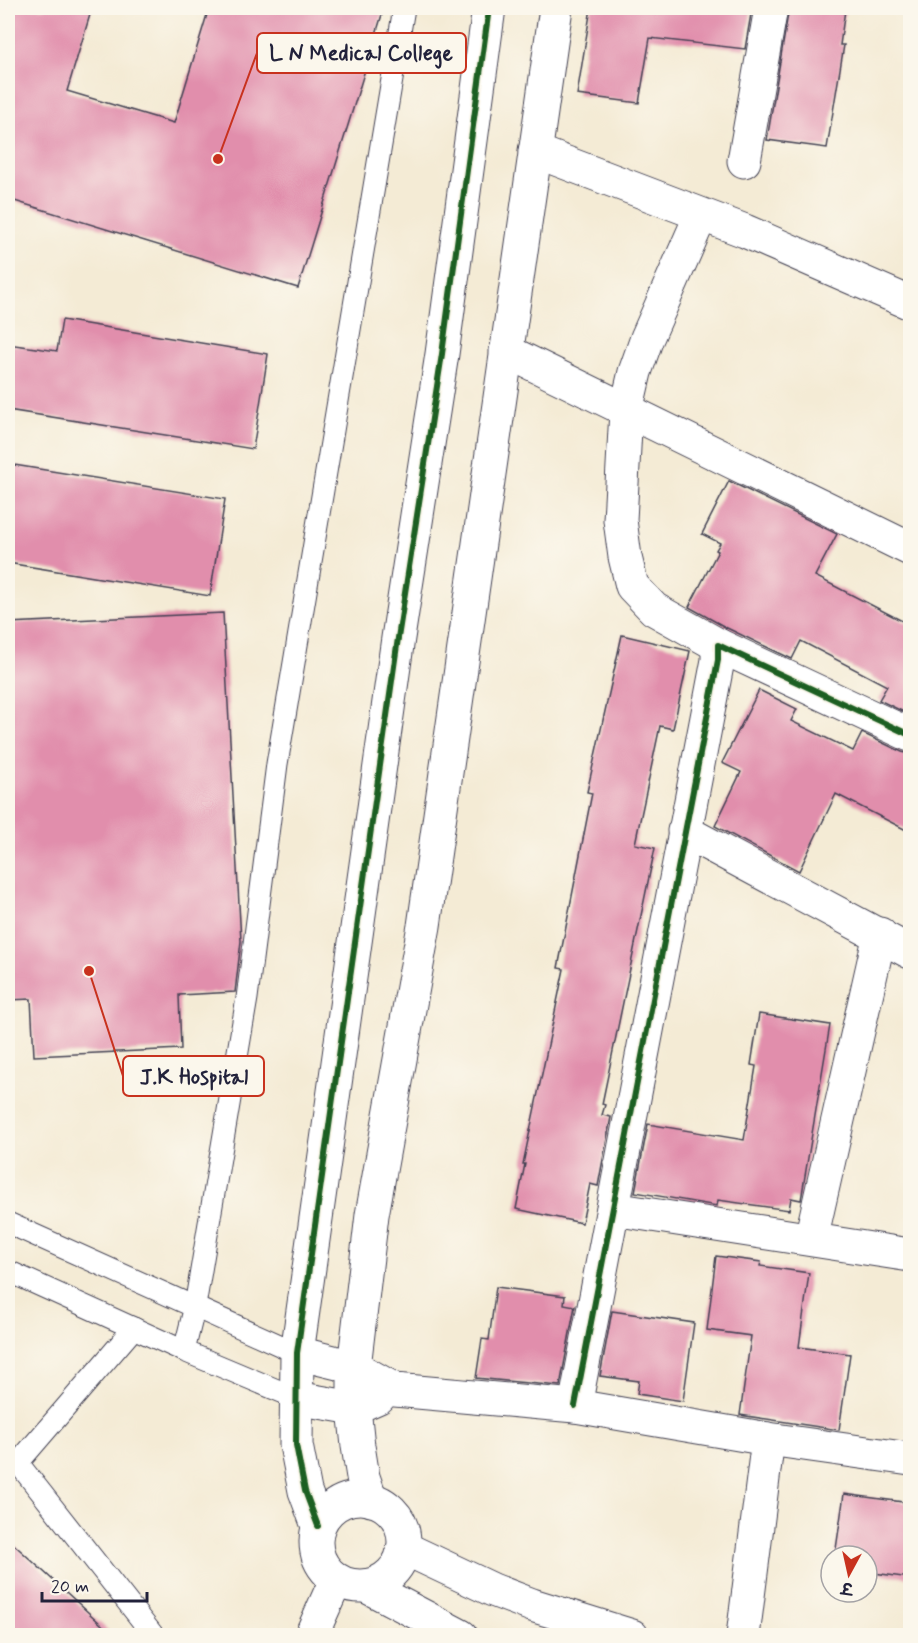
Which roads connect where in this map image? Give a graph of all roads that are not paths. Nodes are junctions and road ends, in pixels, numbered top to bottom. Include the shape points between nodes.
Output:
1 (404, 8) edge
2 (489, 8) edge
3 (556, 8) edge
4 (771, 8) edge
5 (535, 151) junction
6 (744, 161) dead end
7 (701, 215) junction
8 (910, 303) edge
9 (506, 351) junction
10 (626, 411) junction
11 (910, 549) edge
12 (718, 645) junction
13 (910, 735) edge
14 (684, 831) junction
15 (880, 934) junction
16 (910, 952) edge
17 (613, 1209) junction
18 (8, 1223) edge
19 (811, 1239) junction
20 (910, 1255) edge
21 (8, 1271) edge
22 (195, 1306) junction
23 (134, 1328) junction
24 (184, 1351) junction
25 (297, 1353) junction
26 (354, 1367) junction
27 (395, 1390) junction
28 (296, 1398) junction
29 (575, 1406) junction
30 (354, 1408) junction
31 (768, 1439) junction
32 (910, 1459) edge
33 (371, 1500) junction
34 (318, 1526) junction
35 (404, 1548) junction
36 (351, 1583) junction
37 (154, 1635) edge
38 (311, 1635) edge
39 (461, 1635) edge
40 (632, 1635) edge
41 (743, 1635) edge

1 - 22 lane via 277,764 248,998
2 - 25 street
3 - 5 street
4 - 6 street
5 - 7 street
5 - 9 street
7 - 8 street
7 - 10 street via 647,338
9 - 10 street
9 - 26 street via 424,926 372,1215
10 - 11 street
10 - 12 street via 620,520 632,586 654,609
12 - 13 street
12 - 14 street
14 - 15 street
14 - 17 street
15 - 16 street
15 - 19 street
17 - 19 street
17 - 29 street
18 - 22 lane
19 - 20 street
21 - 23 lane
22 - 24 lane
22 - 25 lane
23 - 24 lane
23 - 37 lane via 18,1463
24 - 28 lane
25 - 26 street
25 - 28 street
26 - 27 street
26 - 30 street
27 - 29 street
27 - 30 street
28 - 30 street
28 - 34 street via 296,1445 305,1491
29 - 31 street
30 - 33 street via 363,1477
31 - 32 street
31 - 41 street
33 - 34 street via 351,1499 338,1504
33 - 35 street via 390,1510 399,1521
34 - 36 street via 318,1556 325,1569
35 - 36 street via 392,1574 381,1582
35 - 40 street via 532,1605
36 - 38 street
36 - 39 street

